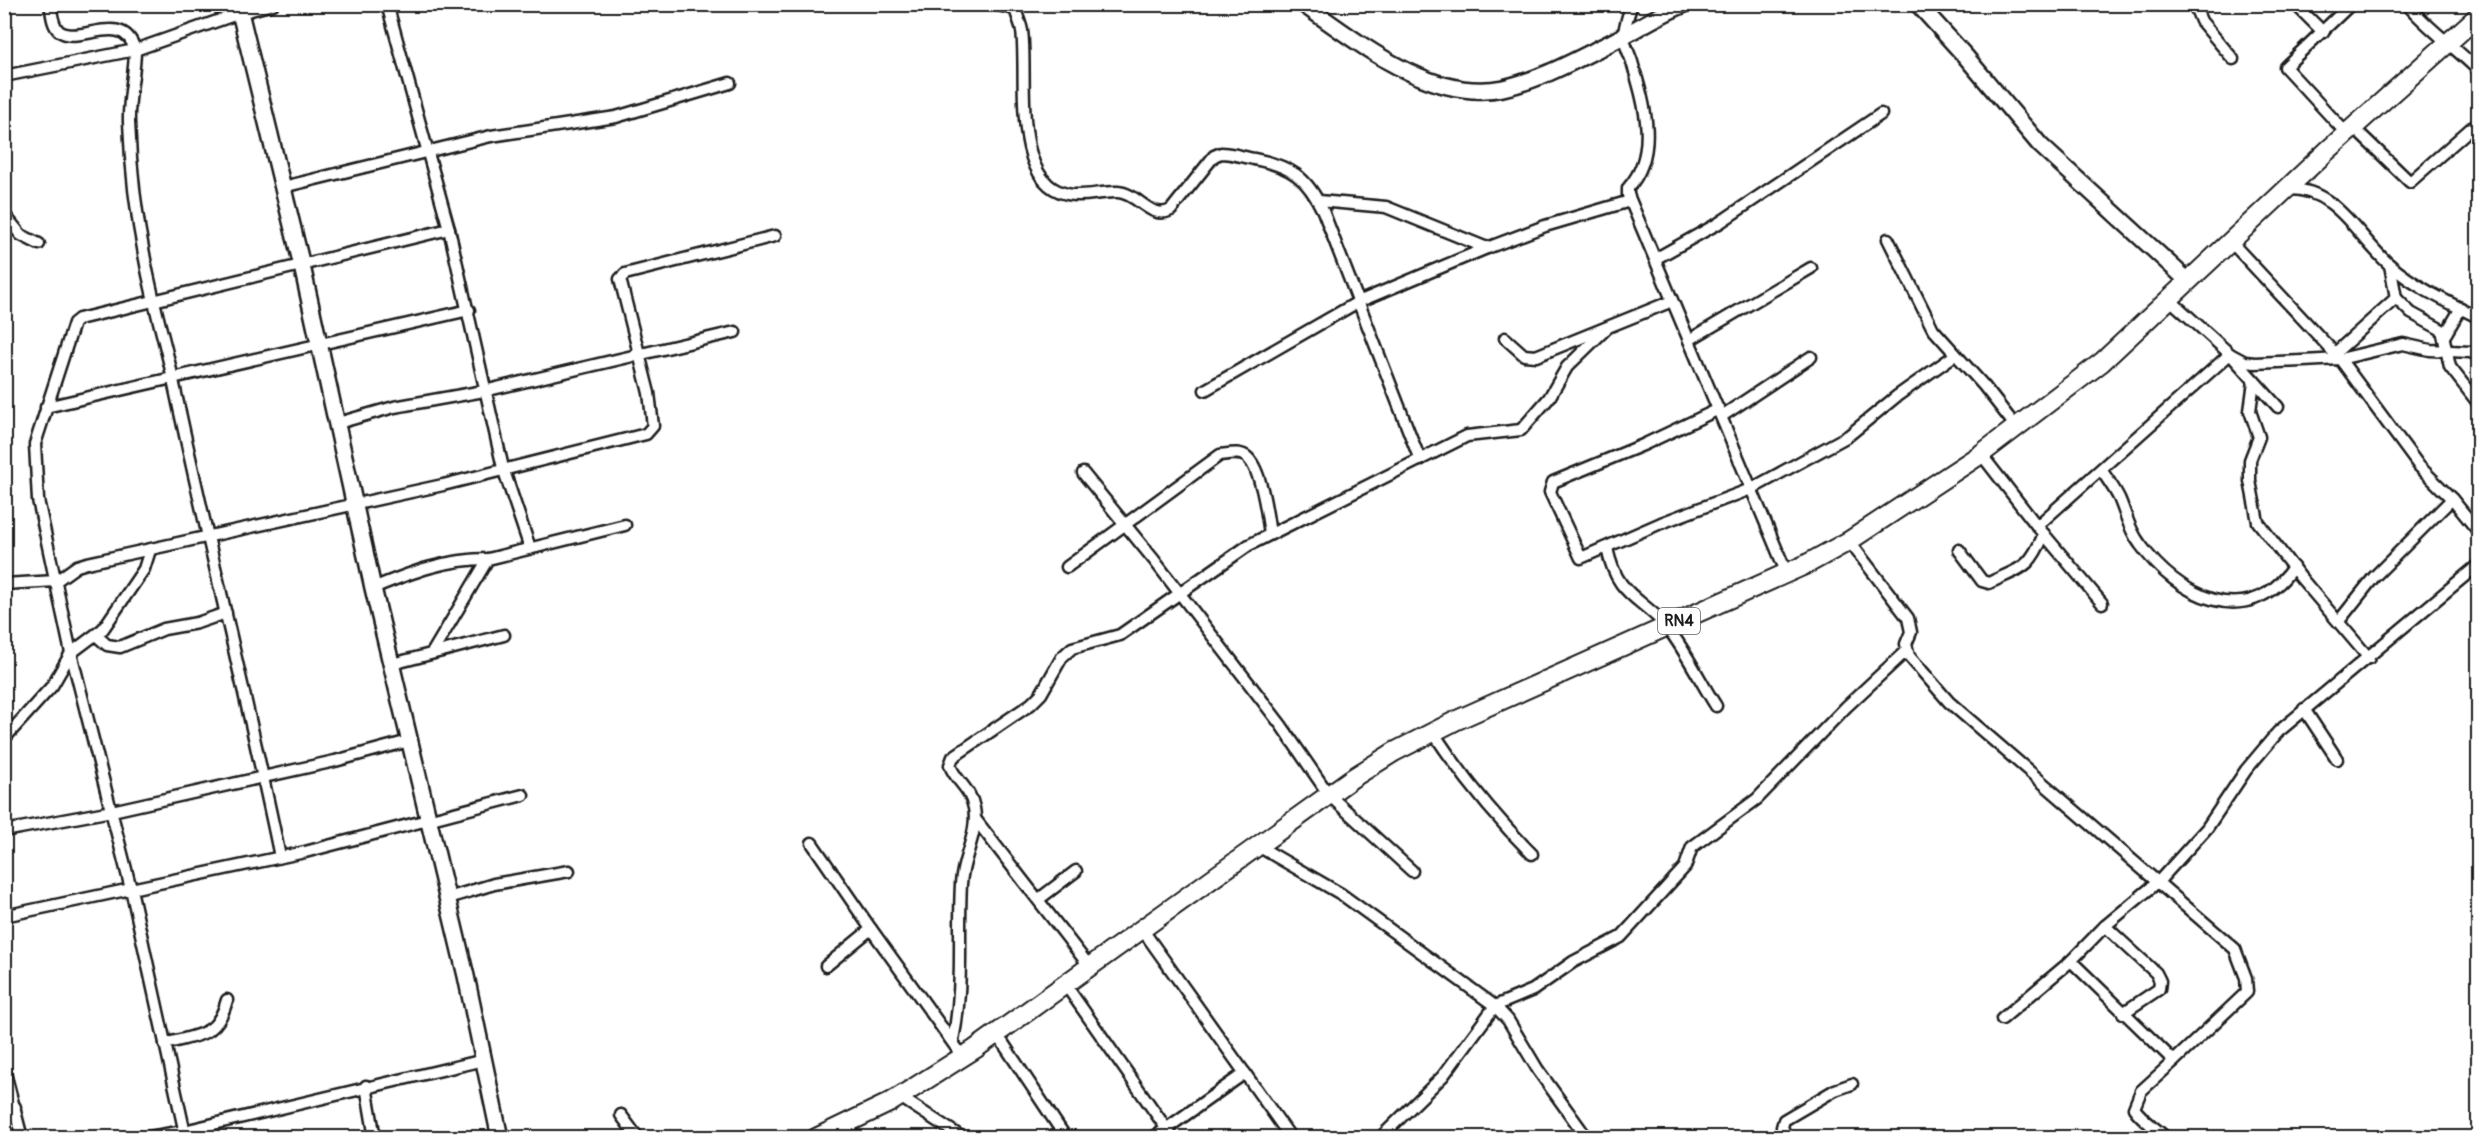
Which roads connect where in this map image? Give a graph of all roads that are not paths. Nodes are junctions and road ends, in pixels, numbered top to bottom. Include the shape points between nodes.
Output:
1 (50, 4) edge
2 (273, 4) edge
3 (387, 4) edge
4 (993, 4) edge
5 (1304, 4) edge
6 (1632, 4) edge
7 (1685, 4) edge
8 (1918, 4) edge
9 (2194, 4) edge
10 (2295, 4) edge
11 (2351, 4) edge
12 (2407, 4) edge
13 (239, 9) edge
14 (2478, 16) edge
15 (2323, 32) junction
16 (1623, 37) junction
17 (2450, 42) junction
18 (135, 50) junction
19 (2233, 59) dead end
20 (2478, 70) edge
21 (4, 76) edge
22 (730, 83) dead end
23 (1881, 114) dead end
24 (2478, 122) edge
25 (2350, 131) junction
26 (428, 152) junction
27 (284, 187) junction
28 (2288, 189) junction
29 (1319, 201) junction
30 (1630, 201) junction
31 (4, 214) edge
32 (449, 229) junction
33 (775, 236) dead end
34 (1888, 239) dead end
35 (2231, 242) junction
36 (39, 244) dead end
37 (1487, 248) junction
38 (1655, 260) junction
39 (2390, 265) junction
40 (302, 266) junction
41 (1811, 268) dead end
42 (2188, 281) junction
43 (2168, 298) junction
44 (2396, 298) junction
45 (153, 299) junction
46 (1672, 301) junction
47 (1358, 303) junction
48 (2461, 308) junction
49 (469, 310) junction
50 (2478, 317) edge
51 (1607, 328) junction
52 (735, 332) dead end
53 (2445, 335) junction
54 (1505, 338) dead end
55 (1689, 340) junction
56 (319, 344) junction
57 (2447, 351) junction
58 (638, 354) junction
59 (2230, 354) junction
60 (1955, 355) junction
61 (2478, 355) edge
62 (2337, 356) junction
63 (1811, 357) dead end
64 (173, 378) junction
65 (2254, 381) junction
66 (1205, 390) dead end
67 (484, 391) junction
68 (2478, 403) edge
69 (46, 407) junction
70 (2278, 407) dead end
71 (1721, 413) junction
72 (338, 423) junction
73 (2017, 428) junction
74 (1981, 453) junction
75 (1420, 460) junction
76 (503, 468) junction
77 (2102, 471) junction
78 (1083, 474) dead end
79 (1751, 489) junction
80 (2452, 499) junction
81 (355, 505) junction
82 (1124, 523) junction
83 (625, 525) dead end
84 (2040, 530) junction
85 (2478, 531) edge
86 (1270, 534) junction
87 (207, 539) junction
88 (1849, 541) junction
89 (530, 548) junction
90 (1606, 548) junction
91 (150, 550) junction
92 (1959, 550) dead end
93 (488, 559) junction
94 (2478, 564) edge
95 (1067, 567) dead end
96 (2293, 567) junction
97 (1787, 574) junction
98 (56, 580) junction
99 (4, 584) edge
100 (374, 588) junction
101 (1181, 595) junction
102 (2102, 603) dead end
103 (226, 613) junction
104 (2338, 621) junction
105 (1666, 627) junction
106 (504, 635) dead end
107 (97, 636) junction
108 (1906, 651) junction
109 (71, 653) junction
110 (432, 653) junction
111 (2369, 658) junction
112 (392, 664) junction
113 (1716, 706) dead end
114 (2304, 709) junction
115 (1434, 732) junction
116 (4, 739) edge
117 (409, 741) junction
118 (2337, 759) dead end
119 (263, 777) junction
120 (523, 795) dead end
121 (1329, 795) junction
122 (112, 811) junction
123 (976, 820) junction
124 (428, 821) junction
125 (4, 831) edge
126 (812, 843) dead end
127 (1258, 846) junction
128 (1532, 854) dead end
129 (279, 857) junction
130 (569, 871) dead end
131 (1412, 871) dead end
132 (1076, 872) dead end
133 (2159, 881) junction
134 (131, 889) junction
135 (448, 898) junction
136 (1039, 899) junction
137 (4, 916) edge
138 (2105, 926) junction
139 (1142, 928) junction
140 (871, 930) junction
141 (2072, 961) junction
142 (826, 966) dead end
143 (1090, 967) junction
144 (1065, 984) junction
145 (227, 1000) dead end
146 (1495, 1006) junction
147 (2123, 1013) junction
148 (2002, 1019) dead end
149 (997, 1034) junction
150 (953, 1040) junction
151 (165, 1044) junction
152 (963, 1057) junction
153 (484, 1060) junction
154 (2174, 1061) junction
155 (4, 1069) edge
156 (1245, 1073) junction
157 (1852, 1084) dead end
158 (366, 1086) junction
159 (900, 1097) junction
160 (15, 1107) junction
161 (621, 1115) dead end
162 (4, 1120) edge
163 (1170, 1133) edge
164 (185, 1134) edge
165 (22, 1137) edge
166 (143, 1137) edge
167 (375, 1137) edge
168 (500, 1137) edge
169 (638, 1137) edge
170 (816, 1137) edge
171 (963, 1137) edge
172 (1066, 1137) edge
173 (1153, 1137) edge
174 (1291, 1137) edge
175 (1380, 1137) edge
176 (1587, 1137) edge
177 (1787, 1137) edge
178 (2166, 1137) edge

1 - 18 street via 54,25 60,32 109,29 133,42
2 - 13 street
3 - 26 street
4 - 29 street via 1016,9 1022,29 1027,146 1040,174 1055,189 1081,195 1123,193 1165,214 1214,156 1227,153 1267,161 1295,172
5 - 16 street via 1410,73 1462,90 1489,90 1545,75
6 - 16 street
7 - 16 street
8 - 42 street via 2040,145
9 - 19 street via 2201,21
10 - 15 street
11 - 15 street
12 - 17 street via 2433,32
13 - 18 street
13 - 27 street
14 - 17 highway, RN4
15 - 25 street via 2285,67
16 - 30 street via 1646,116 1647,141 1640,174 1628,188
17 - 20 street
17 - 25 highway, RN4
18 - 21 street
18 - 45 street via 130,138
22 - 26 street via 616,117 491,136
23 - 38 street via 1719,223
24 - 25 street via 2410,182
25 - 28 highway, RN4
26 - 27 street
26 - 32 street
27 - 40 street
28 - 35 highway, RN4
28 - 39 street via 2308,189 2326,198
29 - 37 street via 1386,207
29 - 47 street
30 - 37 street
30 - 38 street
31 - 36 street via 21,235
32 - 40 street
32 - 49 street
33 - 58 street via 625,274 620,286
34 - 60 street via 1932,329
35 - 42 highway, RN4
35 - 62 street
37 - 47 street
38 - 46 street
39 - 44 street
39 - 48 street via 2413,283
40 - 45 street
40 - 56 street
41 - 55 street
42 - 43 highway, RN4
43 - 59 street
43 - 73 highway, RN4 via 2103,362
44 - 53 street
44 - 62 street
45 - 64 street
45 - 69 street via 85,316 74,323
46 - 51 street
46 - 55 street
47 - 66 street
47 - 75 street
48 - 50 street
48 - 53 street
49 - 56 street
49 - 67 street
51 - 54 street via 1530,357
51 - 75 street via 1573,361 1549,398 1521,430 1477,433
52 - 58 street
53 - 57 street
55 - 71 street
56 - 64 street
56 - 72 street
57 - 61 street
57 - 62 street via 2403,344
57 - 68 street via 2450,368
58 - 67 street
58 - 76 street via 653,426 646,434
59 - 62 street via 2255,363
59 - 65 street
59 - 77 street
60 - 73 street
60 - 79 street via 1848,436
62 - 80 street via 2419,466
63 - 71 street
64 - 69 street
64 - 87 street
65 - 70 street
65 - 96 street via 2250,411 2259,437 2250,460 2254,507 2262,529
67 - 72 street via 394,407
67 - 76 street
69 - 98 street via 36,444 35,479
71 - 79 street
71 - 90 street via 1553,482 1551,492 1581,558
72 - 81 street
73 - 74 highway, RN4
74 - 84 street
74 - 88 highway, RN4
75 - 86 street
76 - 81 street
76 - 89 street
77 - 84 street
77 - 96 street via 2140,544 2169,578 2184,589 2229,604 2249,600 2276,589
78 - 82 street
79 - 90 street
79 - 97 street
80 - 85 street
80 - 104 street via 2374,577
81 - 87 street
81 - 100 street
82 - 86 street via 1220,455 1241,454 1248,458 1258,479
82 - 95 street
82 - 101 street
83 - 89 street
84 - 92 street via 2030,563 1989,583 1982,581
84 - 102 street
86 - 101 street
87 - 91 street
87 - 103 street
88 - 97 highway, RN4
88 - 108 street via 1908,618 1911,632
89 - 93 street
90 - 105 street via 1613,570 1627,592
91 - 98 street via 77,566
91 - 107 street via 144,569
93 - 100 street via 431,566
93 - 110 street
94 - 111 street
96 - 104 street
97 - 105 highway, RN4
98 - 99 street
98 - 109 street
100 - 112 street
101 - 121 street via 1281,725
101 - 123 street via 1120,635 1072,648 1030,705 953,757 952,772 971,795
103 - 107 street via 164,629 120,647 107,645
103 - 119 street
104 - 111 street
105 - 113 street
105 - 115 highway, RN4
106 - 110 street
107 - 109 street
108 - 133 street via 1949,702
108 - 146 street via 1757,800 1692,847 1685,867 1622,937 1573,962 1533,990
109 - 116 street via 52,686
109 - 122 street
110 - 112 street
111 - 114 street
112 - 117 street
114 - 118 street
114 - 133 street via 2278,732 2206,828
115 - 121 highway, RN4 via 1394,752
115 - 128 street via 1482,799
117 - 119 street
117 - 124 street
119 - 122 street
119 - 129 street
120 - 124 street
121 - 127 highway, RN4
121 - 131 street
122 - 125 street
122 - 134 street
123 - 136 street
123 - 150 street via 961,883 962,952
124 - 129 street
124 - 135 street
126 - 140 street
127 - 139 highway, RN4
127 - 146 street via 1341,894
129 - 134 street
130 - 135 street via 494,884
132 - 136 street
133 - 138 street
133 - 154 street via 2235,949 2248,985 2242,998
134 - 137 street
134 - 151 street
135 - 153 street
136 - 143 street
138 - 141 street
138 - 147 street via 2160,981 2159,989
139 - 143 highway, RN4
139 - 156 street
140 - 142 street
140 - 150 street
141 - 147 street
141 - 148 street
143 - 144 highway, RN4
144 - 149 highway, RN4
144 - 163 street
145 - 151 street via 223,1015 207,1033
146 - 175 street via 1443,1076
146 - 176 street
147 - 154 street
149 - 152 highway, RN4
149 - 172 street
150 - 152 street
151 - 164 street
152 - 159 highway, RN4
153 - 158 street
153 - 168 street
154 - 178 street via 2141,1091 2134,1108 2140,1119
155 - 160 street
156 - 163 street
156 - 174 street
157 - 177 street via 1835,1089 1784,1120 1782,1127
158 - 164 street
158 - 167 street
159 - 170 highway, RN4
159 - 171 street
160 - 162 street
160 - 165 street
161 - 169 street
163 - 173 street
164 - 166 street

